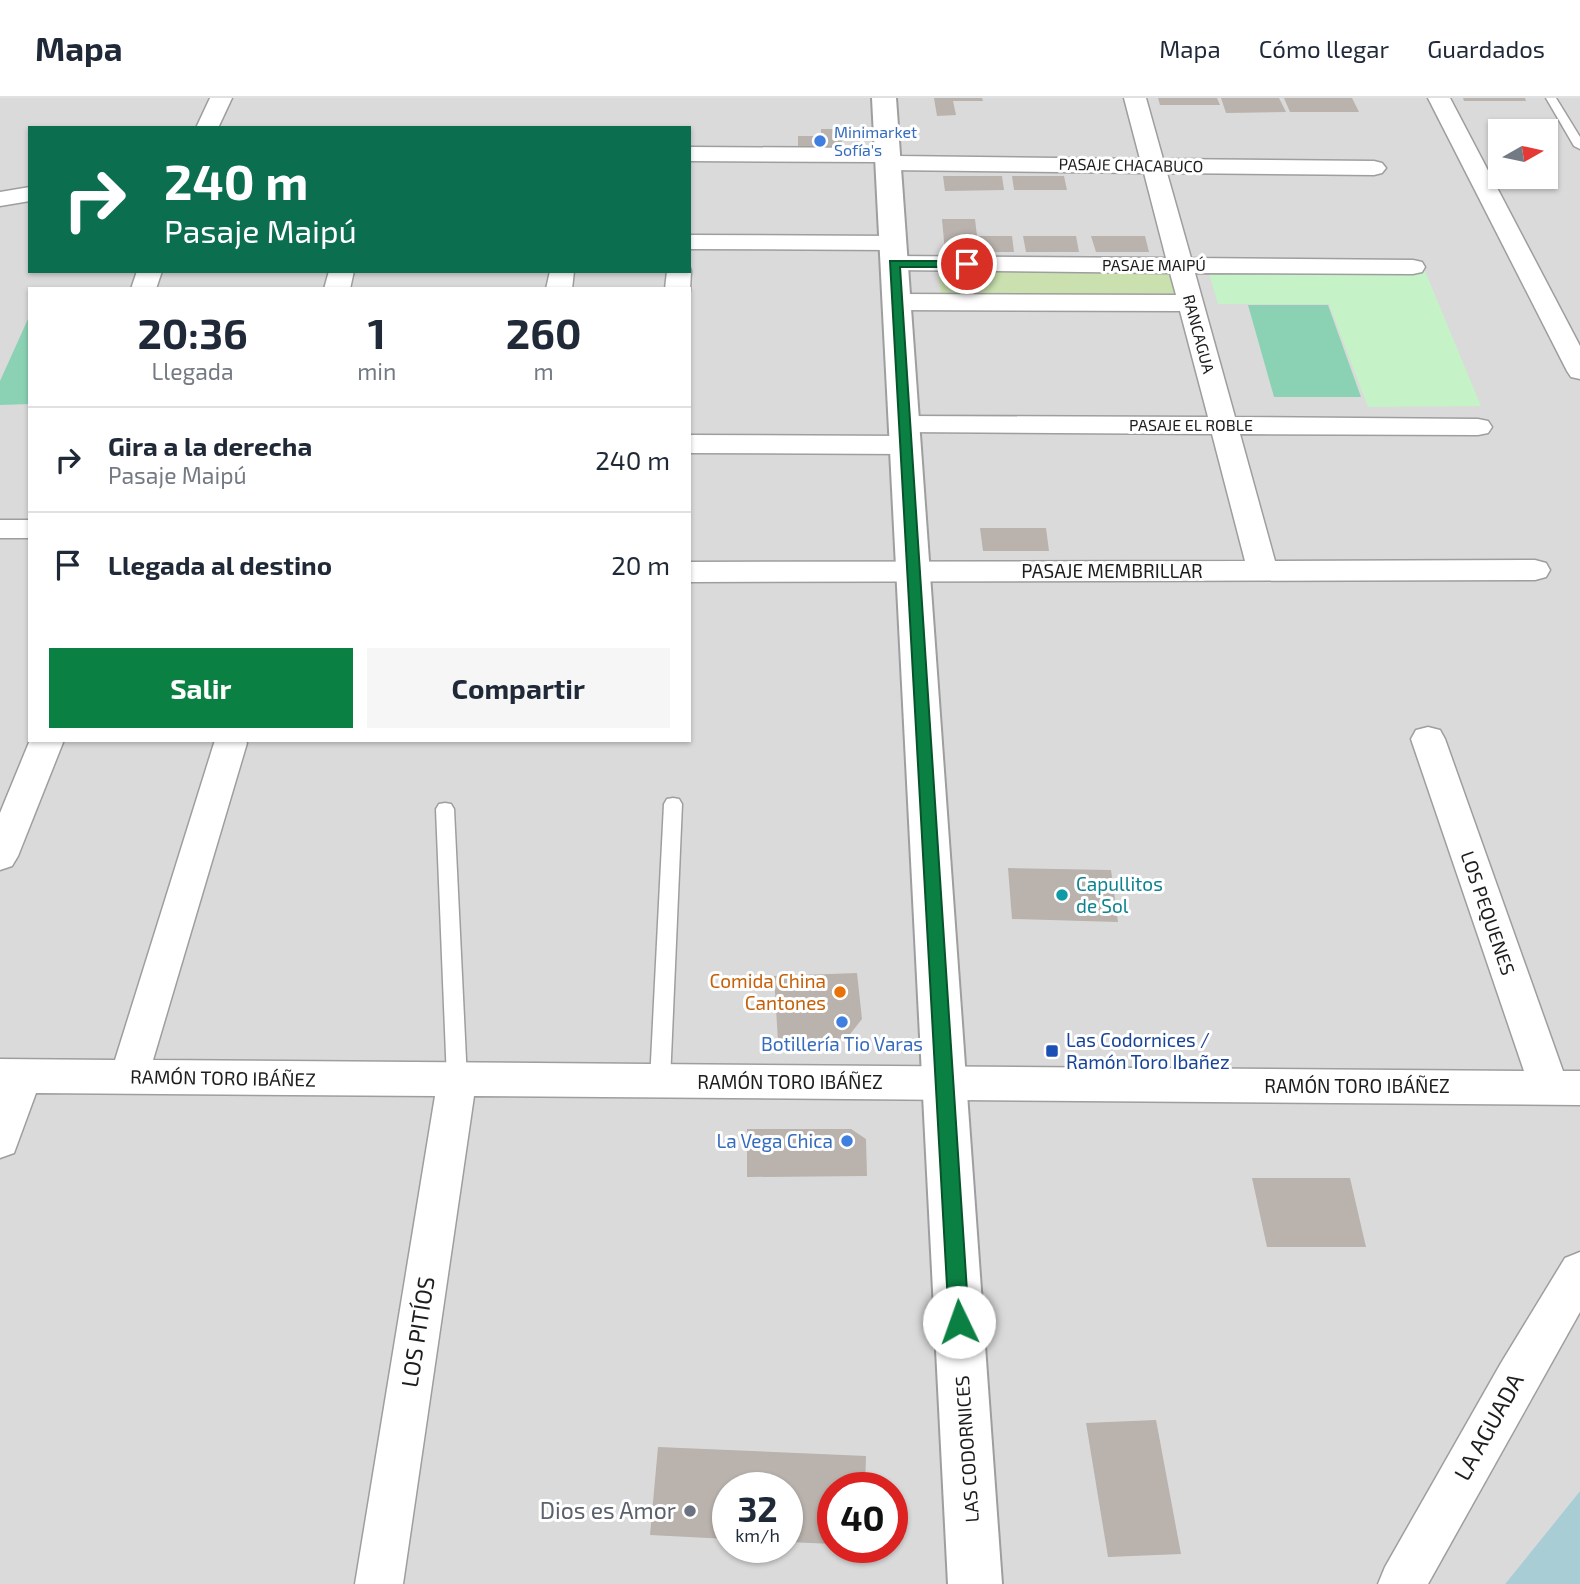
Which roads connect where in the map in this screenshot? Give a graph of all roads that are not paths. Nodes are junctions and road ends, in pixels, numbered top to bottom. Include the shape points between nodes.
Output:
1 (221, 98) edge
2 (244, 98) edge
3 (884, 98) edge
4 (1135, 98) edge
5 (1439, 98) edge
6 (1551, 98) edge
7 (208, 126) edge
8 (231, 126) edge
9 (1580, 146) edge
10 (691, 154) edge
11 (888, 159) junction
12 (1153, 166) junction
13 (1374, 168) dead end
14 (28, 194) edge
15 (0, 199) edge
16 (691, 242) edge
17 (893, 253) junction
18 (1180, 265) junction
19 (1413, 267) dead end
20 (896, 302) junction
21 (1191, 303) junction
22 (1580, 370) edge
23 (1224, 425) junction
24 (1478, 427) dead end
25 (905, 435) junction
26 (691, 444) edge
27 (0, 529) edge
28 (28, 530) edge
29 (1535, 570) dead end
30 (913, 571) junction
31 (1263, 571) junction
32 (691, 572) edge
33 (1428, 739) dead end
34 (46, 742) edge
35 (230, 743) dead end
36 (673, 804) dead end
37 (445, 809) dead end
38 (0, 856) edge
39 (11, 1076) edge
40 (129, 1077) junction
41 (457, 1080) junction
42 (660, 1081) junction
43 (945, 1083) junction
44 (1565, 1088) edge
45 (0, 1139) edge
46 (1580, 1272) edge
47 (379, 1584) edge
48 (975, 1584) edge
49 (1402, 1584) edge

1 - 7 street
2 - 8 street
3 - 11 street, LAS CODORNICES
4 - 12 street, RANCAGUA
5 - 22 street
6 - 9 lane
10 - 11 street, PASAJE CHACABUCO
11 - 12 street, PASAJE CHACABUCO
11 - 17 street, LAS CODORNICES
12 - 13 street, PASAJE CHACABUCO
12 - 18 street, RANCAGUA
14 - 15 street
16 - 17 street, PASAJE MAIPÚ
17 - 18 street, PASAJE MAIPÚ
17 - 20 street, LAS CODORNICES
18 - 19 street, PASAJE MAIPÚ
18 - 21 street, RANCAGUA
20 - 21 street
20 - 25 street, LAS CODORNICES
21 - 23 street, RANCAGUA
23 - 24 street, PASAJE EL ROBLE
23 - 25 street, PASAJE EL ROBLE
23 - 31 street, RANCAGUA
25 - 26 street, PASAJE EL ROBLE
25 - 30 street, LAS CODORNICES
27 - 28 street
29 - 31 street, PASAJE MEMBRILLAR
30 - 31 street, PASAJE MEMBRILLAR
30 - 32 street, PASAJE MEMBRILLAR
30 - 43 street, LAS CODORNICES
33 - 44 street, LOS PEQUENES
34 - 38 street
35 - 40 street
36 - 42 lane
37 - 41 lane
39 - 40 street, RAMÓN TORO IBÁÑEZ
39 - 45 street
40 - 41 street, RAMÓN TORO IBÁÑEZ
41 - 42 street, RAMÓN TORO IBÁÑEZ
41 - 47 street, LOS PITÍOS
42 - 43 street, RAMÓN TORO IBÁÑEZ
43 - 44 street, RAMÓN TORO IBÁÑEZ
43 - 48 street, LAS CODORNICES
46 - 49 street, LA AGUADA

